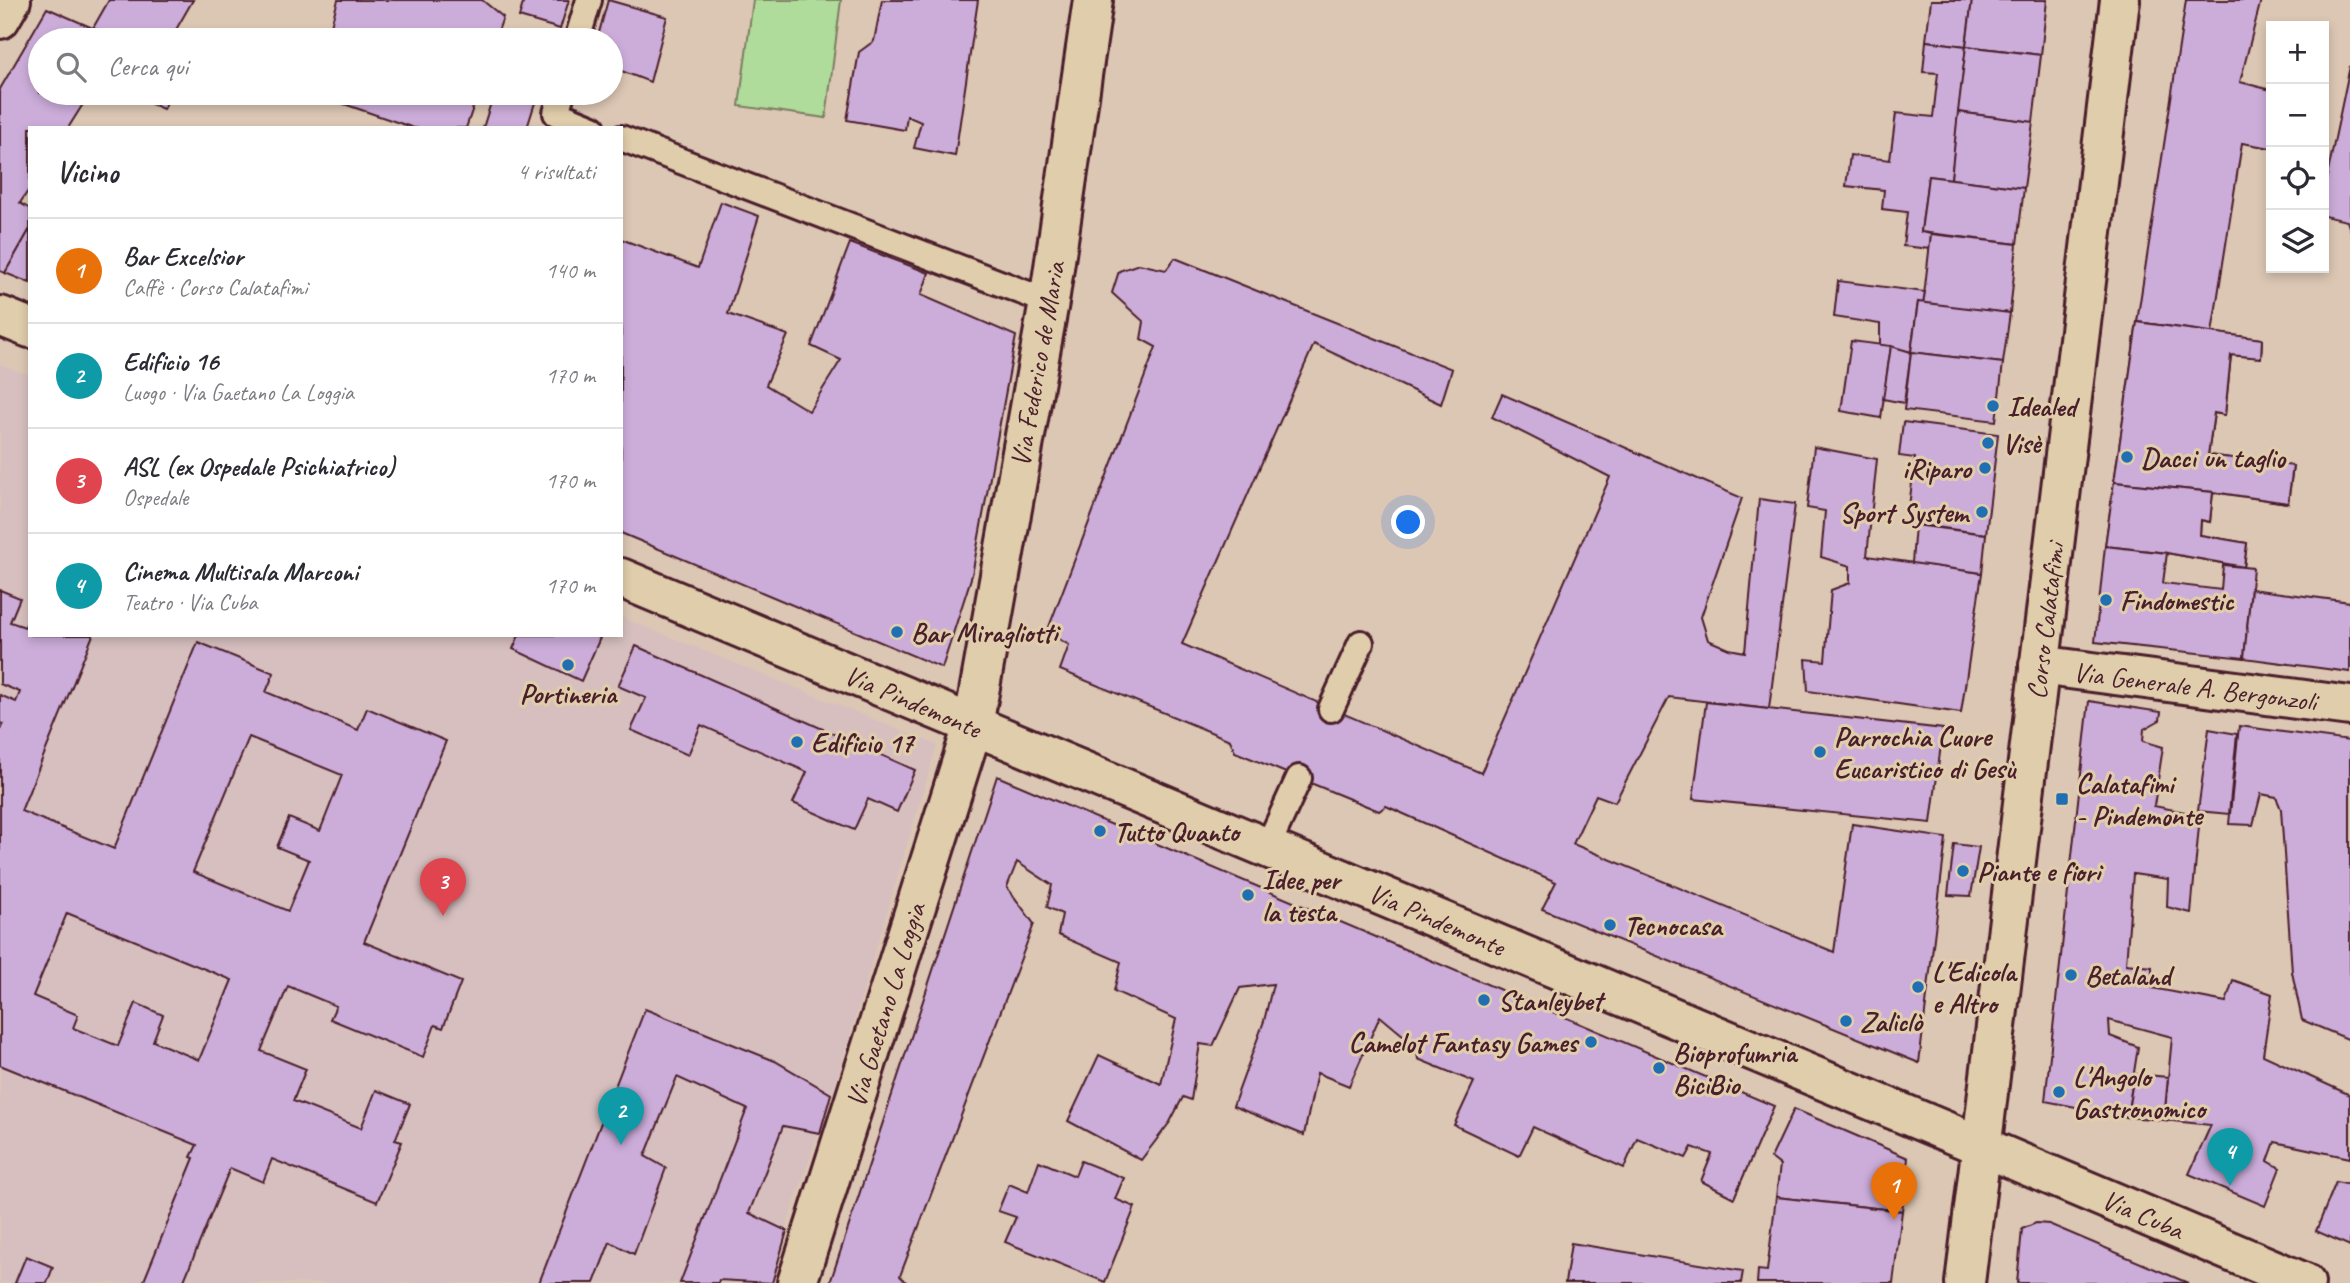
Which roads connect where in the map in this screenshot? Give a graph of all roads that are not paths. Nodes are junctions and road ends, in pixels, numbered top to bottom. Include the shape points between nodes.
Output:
1 (11, 0) edge
2 (589, 0) edge
3 (1093, 0) edge
4 (2120, 0) edge
5 (0, 19) edge
6 (581, 28) edge
7 (558, 105) edge
8 (588, 126) edge
9 (623, 139) edge
10 (1049, 302) junction
11 (0, 316) edge
12 (28, 327) edge
13 (623, 579) edge
14 (1361, 643) dead end
15 (2039, 665) junction
16 (2350, 706) edge
17 (1331, 709) dead end
18 (973, 726) junction
19 (1299, 778) dead end
20 (1267, 848) junction
21 (1981, 1146) junction
22 (797, 1283) edge
23 (1965, 1283) edge
24 (2305, 1283) edge

1 - 5 street
2 - 6 lane
3 - 10 street, Via Federico de Maria
4 - 15 street, Corso Calatafimi
7 - 8 lane via 556,113
9 - 10 lane
10 - 18 street, Via Federico de Maria
11 - 12 street
13 - 18 street, Via Pindemonte
14 - 17 lane
15 - 16 street, Via Generale A. Bergonzoli
15 - 21 street, Corso Calatafimi
18 - 20 street, Via Pindemonte
18 - 22 street, Via Gaetano La Loggia
19 - 20 lane
20 - 21 street, Via Pindemonte
21 - 23 street, Corso Calatafimi
21 - 24 street, Via Cuba

